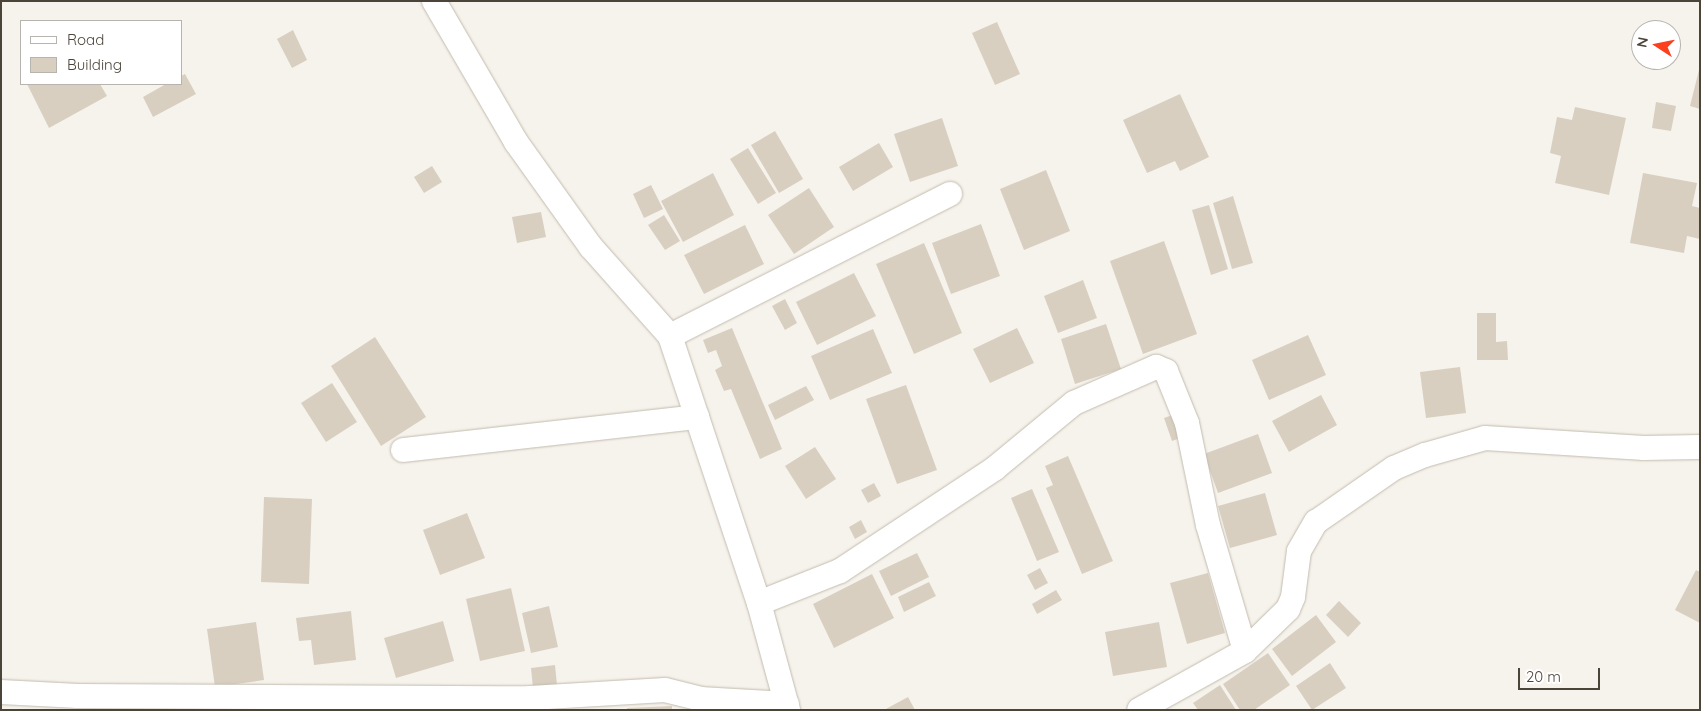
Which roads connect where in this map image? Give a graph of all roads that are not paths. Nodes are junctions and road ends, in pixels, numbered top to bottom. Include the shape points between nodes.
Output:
1 (443, 5) edge
2 (950, 194) dead end
3 (670, 336) junction
4 (697, 417) junction
5 (1700, 447) edge
6 (403, 450) dead end
7 (759, 603) junction
8 (1245, 651) junction
9 (1, 692) edge
10 (787, 707) edge
11 (1139, 710) edge

1 - 3 street via 516,142 590,247
2 - 3 street
3 - 4 street
4 - 6 street
4 - 7 street
5 - 8 street via 1644,448 1485,438 1425,455 1394,468 1316,522 1300,551 1294,597 1288,609
7 - 8 street via 840,571 994,469 1074,403 1156,367 1166,371 1187,423 1208,525
7 - 10 street
8 - 11 street
9 - 10 street via 78,696 530,698 665,690 700,699

